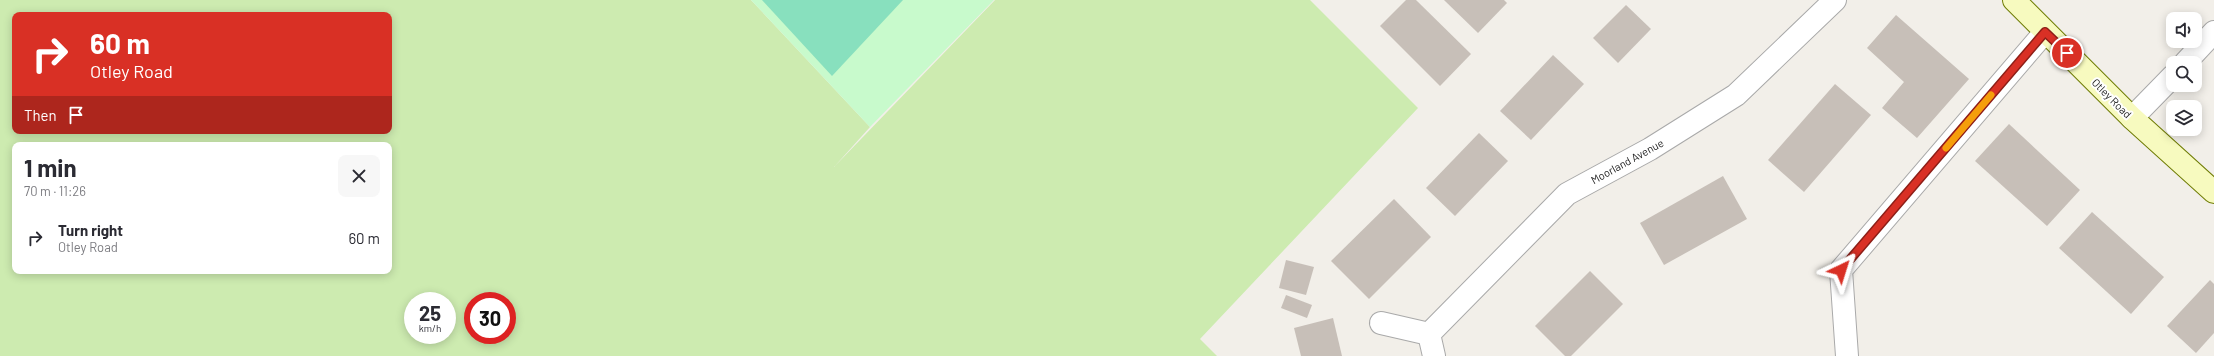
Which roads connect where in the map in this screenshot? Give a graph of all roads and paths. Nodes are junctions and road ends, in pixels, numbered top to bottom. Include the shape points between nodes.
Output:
1 (1836, 0) edge
2 (2014, 0) edge
3 (2045, 32) junction
4 (2214, 32) edge
5 (2192, 56) edge
6 (2166, 83) edge
7 (2132, 118) junction
8 (2214, 192) edge
9 (1381, 323) dead end
10 (1429, 334) junction
11 (1434, 356) edge
12 (1848, 356) edge

1 - 10 street, Moorland Avenue via 1736,95 1650,149 1566,194
2 - 3 street, Otley Road
3 - 7 street, Otley Road
3 - 12 street via 1841,270
4 - 5 street
6 - 7 street
7 - 8 street, Otley Road
9 - 10 street
10 - 11 street

